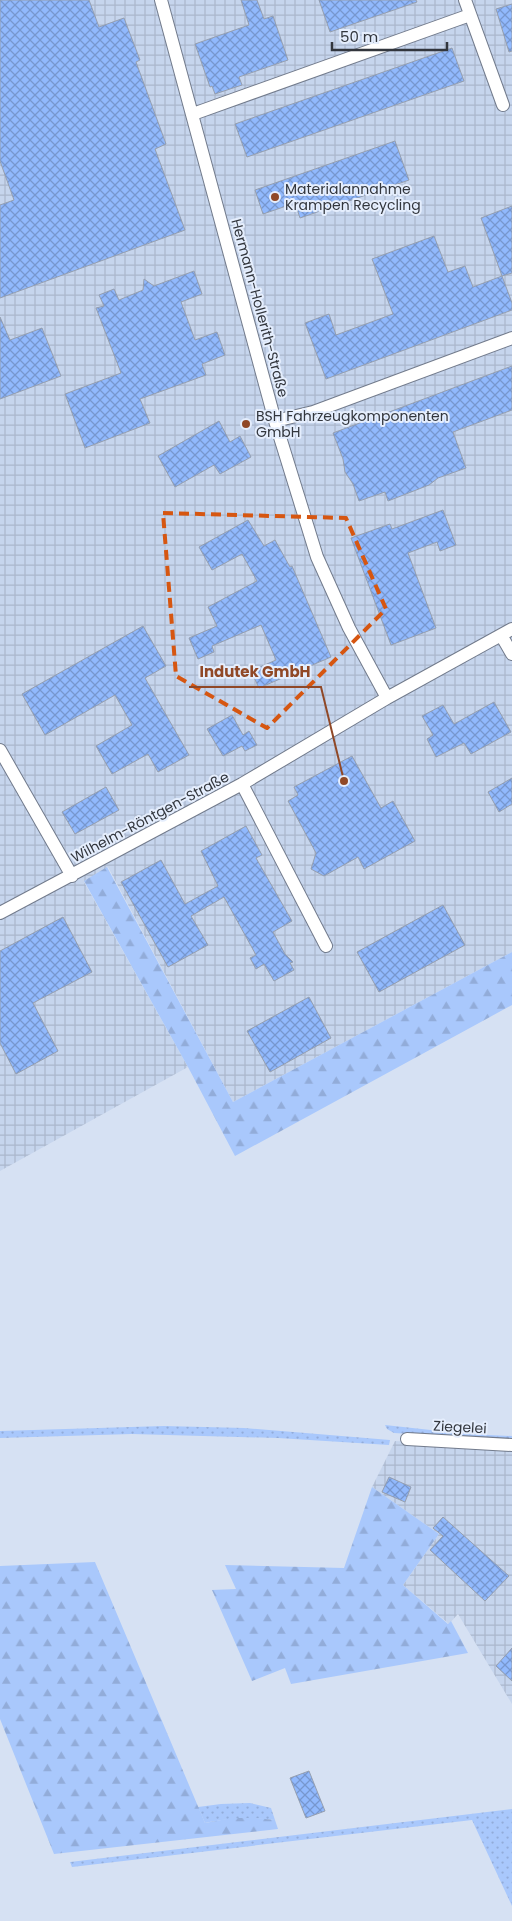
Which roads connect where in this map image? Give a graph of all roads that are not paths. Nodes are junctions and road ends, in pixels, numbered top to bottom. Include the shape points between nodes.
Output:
1 (161, 0) edge
2 (465, 0) edge
3 (470, 15) junction
4 (502, 105) dead end
5 (192, 114) junction
6 (512, 338) edge
7 (274, 420) junction
8 (507, 632) edge
9 (512, 654) edge
10 (387, 698) junction
11 (0, 750) edge
12 (242, 784) junction
13 (72, 876) junction
14 (0, 913) edge
15 (326, 946) dead end
16 (407, 1438) dead end
17 (512, 1445) edge

1 - 5 street, Hermann-Hollerith-Straße
2 - 3 street
3 - 4 street
3 - 5 street
5 - 7 street, Hermann-Hollerith-Straße
6 - 7 street via 313,412
7 - 10 street, Hermann-Hollerith-Straße via 317,557 349,628
8 - 9 street, Wilhelm-Röntgen-Straße
8 - 10 street, Wilhelm-Röntgen-Straße
10 - 12 street, Wilhelm-Röntgen-Straße
11 - 13 street
12 - 13 street, Wilhelm-Röntgen-Straße
12 - 15 street, Wilhelm-Röntgen-Straße
13 - 14 street, Wilhelm-Röntgen-Straße
16 - 17 street, Ziegelei

